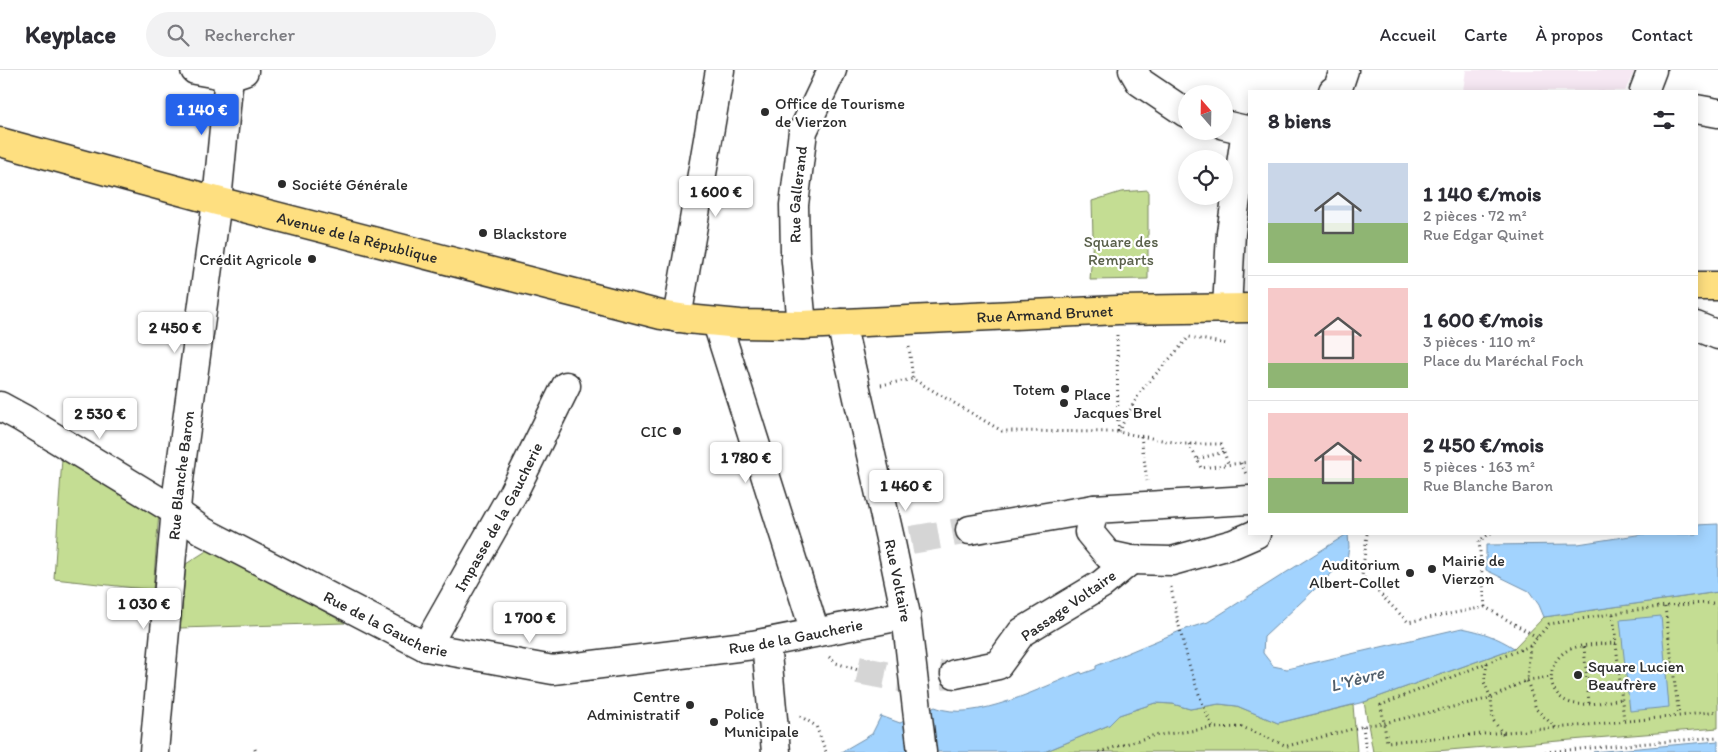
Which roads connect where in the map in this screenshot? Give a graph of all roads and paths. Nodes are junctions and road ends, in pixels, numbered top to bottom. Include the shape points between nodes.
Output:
1 (195, 70) edge
2 (720, 70) edge
3 (832, 70) edge
4 (1133, 70) edge
5 (1344, 70) edge
6 (1652, 70) edge
7 (235, 72) edge
8 (1335, 90) edge
9 (1644, 90) edge
10 (1178, 108) edge
11 (1698, 109) edge
12 (1718, 113) edge
13 (1239, 128) edge
14 (0, 142) edge
15 (217, 201) junction
16 (1698, 286) edge
17 (1718, 286) edge
18 (1238, 309) edge
19 (677, 318) junction
20 (717, 323) junction
21 (841, 323) junction
22 (802, 325) junction
23 (1698, 327) edge
24 (1718, 335) edge
25 (1227, 344) dead end
26 (1117, 357) dead end
27 (566, 386) dead end
28 (872, 387) dead end
29 (0, 406) edge
30 (1118, 432) junction
31 (1141, 436) junction
32 (1189, 444) junction
33 (1224, 452) junction
34 (1196, 460) junction
35 (1248, 462) edge
36 (1228, 464) junction
37 (1146, 476) dead end
38 (1248, 500) edge
39 (1094, 510) junction
40 (176, 512) junction
41 (970, 530) tunnel mouth
42 (1254, 535) edge
43 (1367, 535) edge
44 (1488, 535) edge
45 (1131, 560) junction
46 (1166, 561) junction
47 (1718, 603) edge
48 (1485, 607) junction
49 (1666, 607) junction
50 (1613, 614) junction
51 (906, 615) junction
52 (814, 632) junction
53 (1537, 637) junction
54 (766, 643) junction
55 (1616, 643) junction
56 (1530, 646) junction
57 (1584, 646) junction
58 (426, 647) junction
59 (828, 657) dead end
60 (1487, 663) junction
61 (858, 670) tunnel mouth
62 (955, 674) tunnel mouth
63 (1552, 677) junction
64 (1527, 680) junction
65 (1491, 698) junction
66 (1622, 699) junction
67 (1589, 703) junction
68 (1718, 711) edge
69 (1679, 716) junction
70 (1624, 721) junction
71 (1384, 724) junction
72 (816, 726) dead end
73 (1362, 726) junction
74 (1213, 728) junction
75 (1556, 728) junction
76 (1503, 734) junction
77 (1718, 737) edge
78 (154, 752) edge
79 (776, 752) edge
80 (826, 752) edge
81 (922, 752) edge
82 (1099, 752) edge
83 (1366, 752) edge
84 (1545, 752) edge

1 - 7 street
2 - 19 street
3 - 22 street, Rue Gallerand via 803,131 794,204
4 - 10 street via 1140,82
5 - 8 street
6 - 9 street
7 - 15 street, Rue Blanche Baron
11 - 12 street
13 - 18 street via 1230,233
14 - 15 main road, Avenue de la République
15 - 19 main road, Avenue de la République
15 - 40 street, Rue Blanche Baron
16 - 17 main road
18 - 21 main road, Rue Armand Brunet via 1118,310
19 - 20 main road, Avenue de la République
20 - 22 main road, Avenue de la République
20 - 52 street
21 - 22 main road, Rue Armand Brunet
21 - 51 street, Rue Voltaire via 901,541
23 - 24 street
25 - 30 path via 1189,337 1140,392
26 - 30 path
27 - 58 street, Impasse de la Gaucherie via 513,494
28 - 30 path via 913,380 1002,431
29 - 40 street, Rue de la Gaucherie
30 - 31 path
31 - 32 path
31 - 37 path
32 - 33 path via 1221,444
32 - 34 path
33 - 34 path
33 - 36 path
34 - 36 path via 1201,468
35 - 36 path
38 - 39 street
39 - 41 street
39 - 45 street via 1089,532 1108,555
40 - 58 street, Rue de la Gaucherie via 204,532
40 - 78 street, Rue Blanche Baron
42 - 46 street via 1233,544
43 - 48 path via 1362,576 1408,622
44 - 48 path via 1479,541
45 - 46 street
45 - 62 street, Passage Voltaire via 1102,584 1022,632 998,665
46 - 74 path via 1180,630 1203,707
47 - 49 path
48 - 53 path
49 - 50 path
49 - 69 path
50 - 53 path via 1549,624
50 - 55 path
51 - 52 street, Rue de la Gaucherie
51 - 81 street, Rue Voltaire
52 - 54 street, Rue de la Gaucherie
53 - 56 path
54 - 58 street, Rue de la Gaucherie via 553,670
54 - 79 street
55 - 57 path
55 - 66 path
56 - 60 path
56 - 64 path
57 - 63 path via 1574,647 1558,657
57 - 67 path
59 - 61 path
60 - 65 path via 1484,682
60 - 71 path via 1381,705
63 - 64 path
63 - 67 path via 1558,696 1572,703
64 - 65 path
64 - 75 path via 1536,709
65 - 71 path
65 - 76 path via 1493,720
66 - 67 path
66 - 70 path
68 - 69 path
69 - 70 path
70 - 75 path
71 - 73 path
71 - 76 path via 1387,742
72 - 80 path
73 - 74 path via 1287,746 1242,728
73 - 83 path
74 - 82 path via 1152,736
75 - 76 path
77 - 84 path

